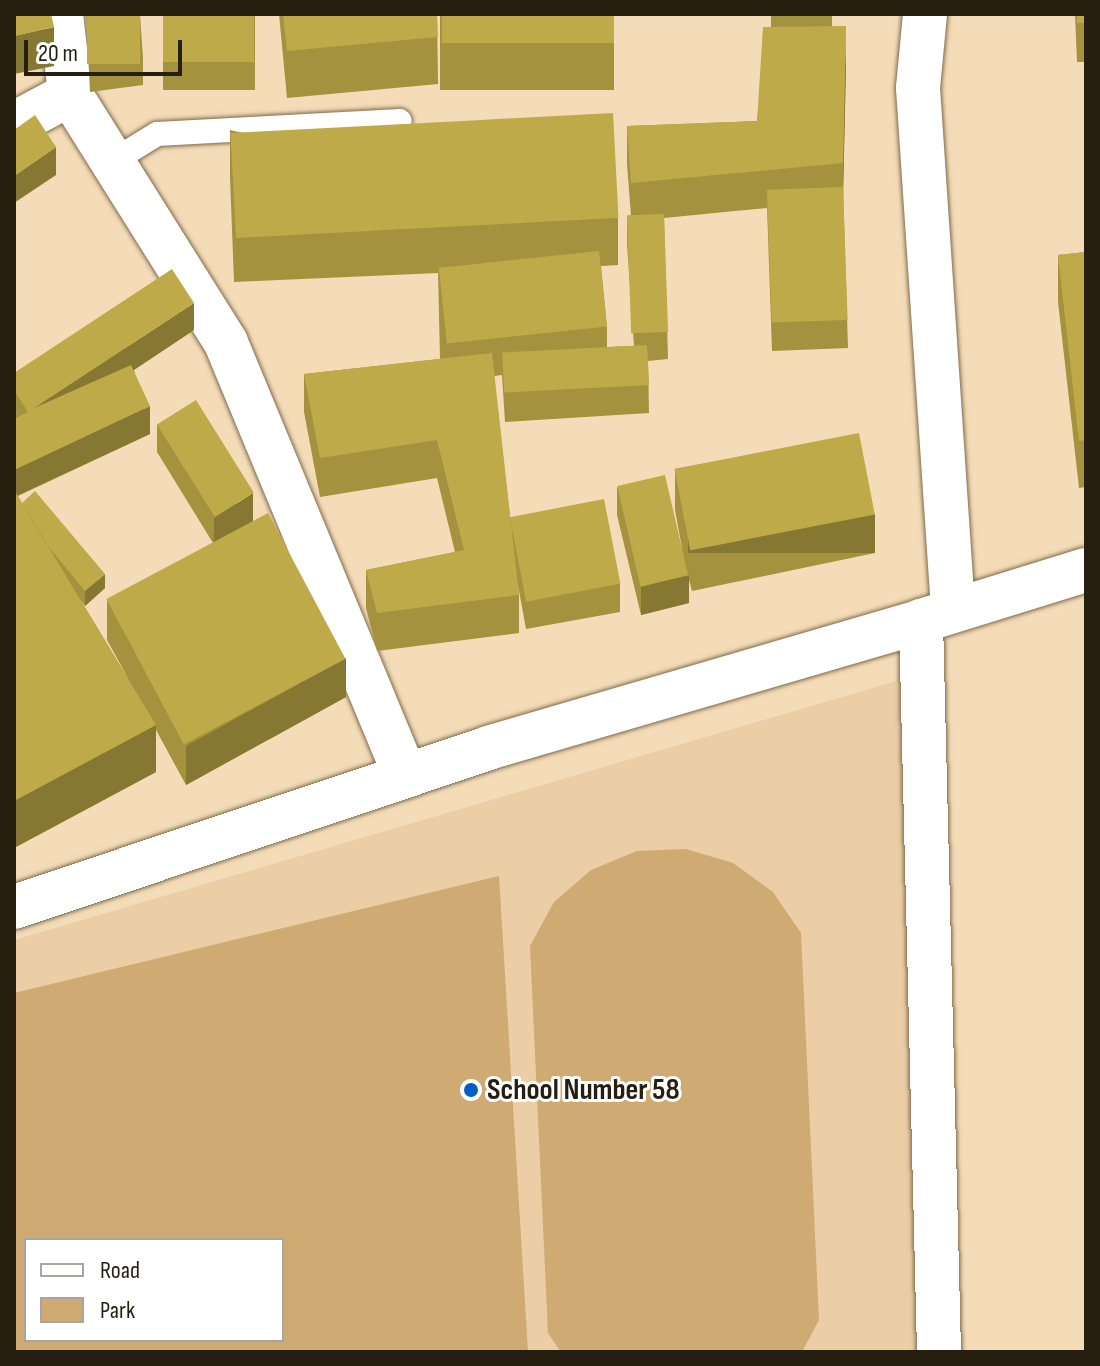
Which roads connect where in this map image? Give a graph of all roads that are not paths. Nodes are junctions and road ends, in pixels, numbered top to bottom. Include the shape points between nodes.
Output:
1 (61, 14) edge
2 (925, 14) edge
3 (70, 94) junction
4 (400, 121) edge
5 (14, 124) edge
6 (113, 161) junction
7 (1086, 570) edge
8 (937, 615) junction
9 (405, 775) junction
10 (14, 907) edge
11 (939, 1352) edge

1 - 3 street
2 - 8 street via 918,88
3 - 5 street
3 - 6 street
4 - 6 lane via 157,134
6 - 9 street via 226,343
7 - 8 street
8 - 9 street
8 - 11 street
9 - 10 street

